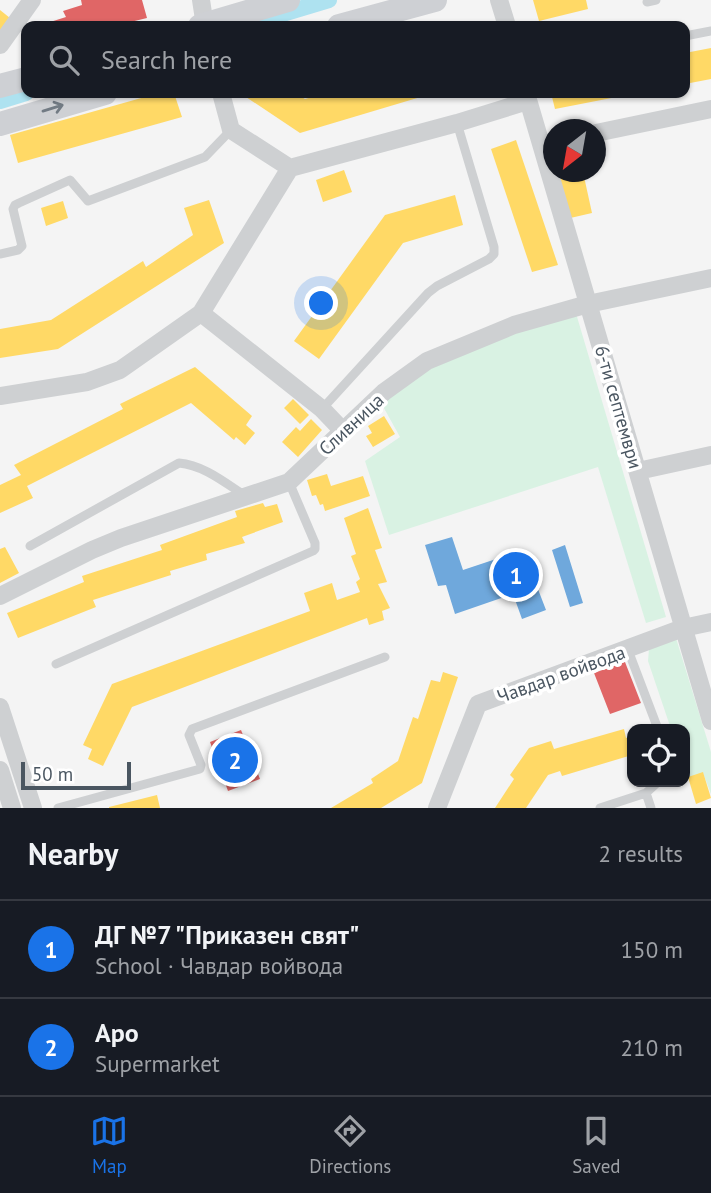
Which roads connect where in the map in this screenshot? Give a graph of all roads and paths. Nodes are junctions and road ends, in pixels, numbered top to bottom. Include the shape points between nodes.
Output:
1 (32, 0) edge
2 (201, 0) edge
3 (288, 0) edge
4 (435, 0) edge
5 (499, 0) edge
6 (203, 21) edge
7 (219, 21) edge
8 (357, 21) edge
9 (505, 21) edge
10 (711, 31) edge
11 (690, 35) edge
12 (0, 45) edge
13 (21, 80) edge
14 (0, 86) edge
15 (88, 98) edge
16 (222, 98) edge
17 (524, 98) edge
18 (527, 98) edge
19 (711, 109) edge
20 (457, 123) junction
21 (0, 124) edge
22 (232, 130) junction
23 (606, 131) edge
24 (543, 134) edge
25 (290, 168) junction
26 (557, 182) edge
27 (0, 254) edge
28 (711, 278) edge
29 (588, 304) junction
30 (201, 313) junction
31 (0, 396) edge
32 (322, 410) junction
33 (343, 431) junction
34 (711, 455) edge
35 (638, 471) junction
36 (289, 482) junction
37 (245, 496) junction
38 (30, 546) dead end
39 (0, 596) edge
40 (711, 622) edge
41 (683, 628) junction
42 (628, 650) junction
43 (385, 657) dead end
44 (56, 664) dead end
45 (0, 707) edge
46 (711, 721) edge
47 (656, 724) edge
48 (0, 769) edge
49 (653, 787) edge
50 (646, 793) junction
51 (12, 808) edge
52 (33, 808) edge
53 (58, 808) edge
54 (437, 808) edge
55 (600, 808) edge
56 (651, 808) edge

1 - 12 street
2 - 6 street
3 - 7 main road
4 - 8 main road
5 - 9 street
10 - 11 lane
13 - 14 main road
21 -> 15 main road
16 - 22 street
17 - 20 street
18 - 24 street, 6-ти септември
19 - 23 street
20 - 25 street
20 - 32 lane via 494,254 428,293
22 - 25 street
22 - 27 lane via 205,158 88,201 70,180 15,205 22,246
25 - 30 street
26 - 29 street, 6-ти септември
28 - 29 street, Сливница
29 - 33 street, Сливница via 513,325 427,361
29 - 35 street, 6-ти септември
30 - 31 street via 120,370 87,382
30 - 32 street
32 - 33 street
33 - 36 street, Сливница
34 - 35 street
35 - 41 street, 6-ти септември
36 - 37 street, Сливница
36 - 44 lane via 315,543 313,551
37 - 38 lane via 201,468 179,463
37 - 39 street, Сливница via 121,538
40 - 41 street, Чавдар войвода
41 - 42 street, Чавдар войвода
41 - 46 street, 6-ти септември
42 - 47 lane
42 - 54 street, Чавдар войвода via 478,704
43 - 53 lane via 192,729 189,735 200,769
45 - 52 street
48 - 51 street
49 - 50 lane
50 - 55 lane
50 - 56 lane

